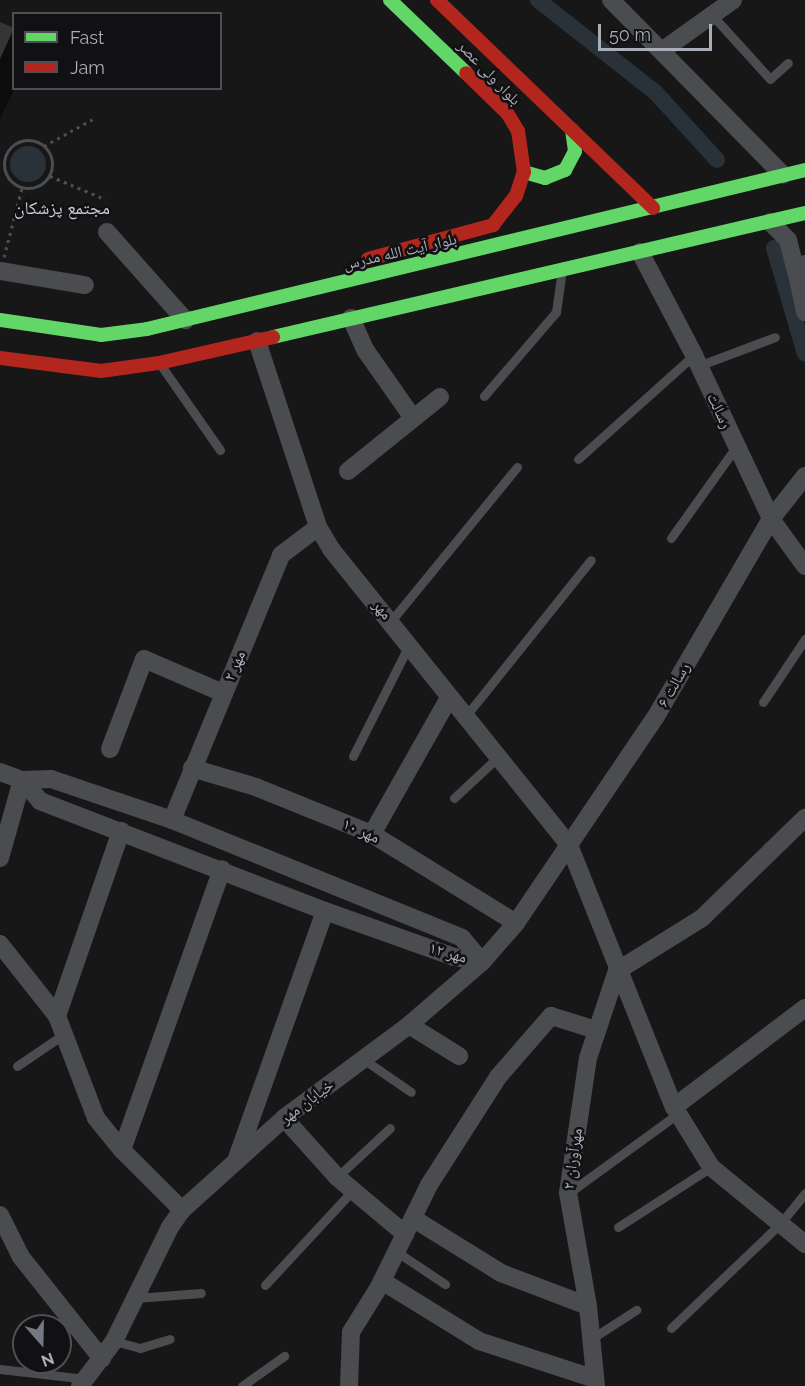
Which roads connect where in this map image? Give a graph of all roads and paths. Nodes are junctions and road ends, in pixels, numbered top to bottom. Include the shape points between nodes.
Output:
1 (390, 0) edge
2 (437, 0) edge
3 (611, 0) edge
4 (733, 0) edge
5 (712, 15) junction
6 (663, 50) junction
7 (788, 63) dead end
8 (95, 118) dead end
9 (572, 130) junction
10 (44, 146) junction
11 (805, 170) edge
12 (524, 172) junction
13 (783, 175) junction
14 (50, 176) junction
15 (22, 188) junction
16 (105, 200) dead end
17 (653, 208) junction
18 (805, 213) edge
19 (770, 222) junction
20 (107, 232) dead end
21 (640, 252) junction
22 (471, 263) junction
23 (805, 264) edge
24 (1, 266) edge
25 (562, 270) junction
26 (799, 283) junction
27 (85, 285) dead end
28 (478, 290) junction
29 (300, 293) junction
30 (805, 312) edge
31 (351, 318) junction
32 (0, 320) edge
33 (185, 320) junction
34 (775, 337) dead end
35 (257, 341) junction
36 (0, 358) edge
37 (696, 360) junction
38 (159, 363) junction
39 (484, 396) dead end
40 (440, 398) dead end
41 (413, 418) junction
42 (735, 447) junction
43 (220, 450) dead end
44 (578, 459) dead end
45 (517, 467) dead end
46 (348, 471) dead end
47 (805, 476) edge
48 (771, 519) junction
49 (318, 527) junction
50 (671, 538) dead end
51 (591, 560) dead end
52 (805, 566) edge
53 (391, 621) junction
54 (805, 639) edge
55 (409, 645) junction
56 (223, 693) junction
57 (449, 698) junction
58 (762, 702) dead end
59 (465, 717) junction
60 (110, 749) dead end
61 (352, 756) dead end
62 (498, 757) junction
63 (192, 768) junction
64 (0, 772) edge
65 (22, 780) junction
66 (454, 798) dead end
67 (805, 818) edge
68 (172, 820) junction
69 (121, 831) junction
70 (203, 832) junction
71 (372, 834) junction
72 (569, 845) junction
73 (0, 858) edge
74 (192, 859) junction
75 (222, 869) junction
76 (325, 911) junction
77 (516, 923) junction
78 (4, 954) edge
79 (482, 962) junction
80 (617, 971) junction
81 (805, 1008) edge
82 (57, 1016) junction
83 (409, 1025) junction
84 (596, 1030) junction
85 (64, 1034) junction
86 (459, 1056) dead end
87 (363, 1059) junction
88 (17, 1066) dead end
89 (411, 1092) dead end
90 (677, 1110) junction
91 (285, 1118) junction
92 (390, 1128) dead end
93 (122, 1150) junction
94 (236, 1160) junction
95 (711, 1167) junction
96 (337, 1176) junction
97 (352, 1191) junction
98 (568, 1193) junction
99 (805, 1193) edge
100 (182, 1210) junction
101 (0, 1215) edge
102 (780, 1224) junction
103 (410, 1226) junction
104 (618, 1227) dead end
105 (805, 1244) edge
106 (397, 1252) junction
107 (382, 1281) junction
108 (445, 1284) dead end
109 (264, 1285) dead end
110 (201, 1293) dead end
111 (136, 1298) junction
112 (588, 1306) junction
113 (636, 1310) dead end
114 (671, 1328) dead end
115 (170, 1339) dead end
116 (591, 1339) junction
117 (114, 1341) junction
118 (284, 1356) dead end
119 (102, 1359) junction
120 (0, 1369) edge
121 (595, 1382) edge
122 (83, 1384) edge
123 (242, 1386) edge
124 (349, 1386) edge

1 - 12 main road, بلوار ولی عصر via 507,113 518,131
2 - 9 main road, بلوار ولی عصر
3 - 6 street
4 - 5 street
5 - 6 street
5 - 7 lane via 770,79
6 - 13 street
8 - 10 path
9 - 12 main road via 575,152 565,170 545,178
9 - 17 main road, بلوار ولی عصر
10 - 14 path via 52,160
10 - 15 path via 21,141 8,150 4,173
11 - 13 main road, بلوار آیت الله مدرس
12 - 29 main road, بلوار ولی عصر via 516,196 493,225 354,263
13 - 17 main road, بلوار آیت الله مدرس
14 - 15 path via 38,187
14 - 16 path
15 - 24 path
17 - 22 main road, بلوار آیت الله مدرس
18 - 19 main road
19 - 21 main road
19 - 26 street via 788,240
20 - 33 street
21 - 25 main road
21 - 37 street, رسالت
22 - 28 main road
22 - 29 main road, بلوار آیت الله مدرس
23 - 26 street
24 - 27 street
25 - 28 main road
25 - 39 lane via 556,312
26 - 30 street
28 - 31 main road
29 - 33 main road, بلوار آیت الله مدرس
31 - 35 main road
31 - 41 street via 366,351
32 - 33 main road, بلوار آیت الله مدرس via 101,335
34 - 37 lane
35 - 38 main road
35 - 49 street, مهر
36 - 38 main road via 101,371
37 - 42 street, رسالت
37 - 44 lane
38 - 43 lane
40 - 41 street
41 - 46 street
42 - 48 street, رسالت
42 - 50 lane
45 - 53 lane
47 - 48 street, رسالت ۶
48 - 52 street, رسالت
48 - 72 street, رسالت ۶ via 655,718
49 - 53 street, مهر via 331,549
49 - 56 street, مهر ۲ via 281,555
51 - 59 lane
53 - 55 street, مهر
54 - 58 lane
55 - 57 street, مهر
55 - 61 lane
56 - 60 street via 144,659
56 - 63 street, مهر ۲
57 - 59 street, مهر
57 - 71 street
59 - 62 street, مهر
62 - 66 lane
62 - 72 street, مهر
63 - 68 street, مهر ۲
63 - 71 street, مهر ۱۰ via 256,787
64 - 65 street
65 - 68 street, مهر ۱۲ via 51,779
65 - 69 street, مهر ۱۲ via 40,801
65 - 73 street
67 - 80 street via 702,918
68 - 70 street, مهر ۱۲
69 - 74 street, مهر ۱۲
69 - 82 street
70 - 74 street
70 - 79 street, مهر ۱۲ via 462,938
71 - 77 street, مهر ۱۰
72 - 77 street, خیابان مهر
72 - 80 street, مهر
74 - 75 street, مهر ۱۲
75 - 76 street, مهر ۱۲
75 - 93 street
76 - 79 street, مهر ۱۲ via 454,957
76 - 94 street
77 - 79 street, خیابان مهر
78 - 82 street
79 - 83 street, خیابان مهر
80 - 84 street, مهرآوران ۲
80 - 90 street, مهر
81 - 90 street
82 - 85 street
83 - 86 street
83 - 87 street, خیابان مهر
84 - 98 street, مهرآوران ۲ via 588,1058
84 - 103 street via 551,1016 498,1077 429,1185
85 - 88 lane
85 - 93 street via 96,1118
87 - 89 lane
87 - 91 street, خیابان مهر
90 - 95 street, مهر
90 - 98 lane
91 - 94 street, خیابان مهر
91 - 96 street
92 - 96 lane
93 - 100 street
94 - 100 street, خیابان مهر
95 - 102 street
95 - 104 lane
96 - 97 street
97 - 103 street
97 - 109 lane
98 - 112 street, مهرآوران ۲
99 - 102 lane
100 - 111 street, خیابان مهر
101 - 119 street via 21,1257
102 - 105 street
102 - 114 lane
103 - 106 street
103 - 112 street via 501,1273
106 - 107 street
106 - 108 lane
107 - 121 street via 479,1341
107 - 124 street via 351,1332
110 - 111 lane
111 - 117 street, خیابان مهر
112 - 116 street, مهرآوران ۲
113 - 116 lane
115 - 117 lane via 140,1348
116 - 121 street, مهرآوران ۲
117 - 119 street, خیابان مهر
118 - 123 lane
119 - 122 street, خیابان مهر
120 - 122 lane

